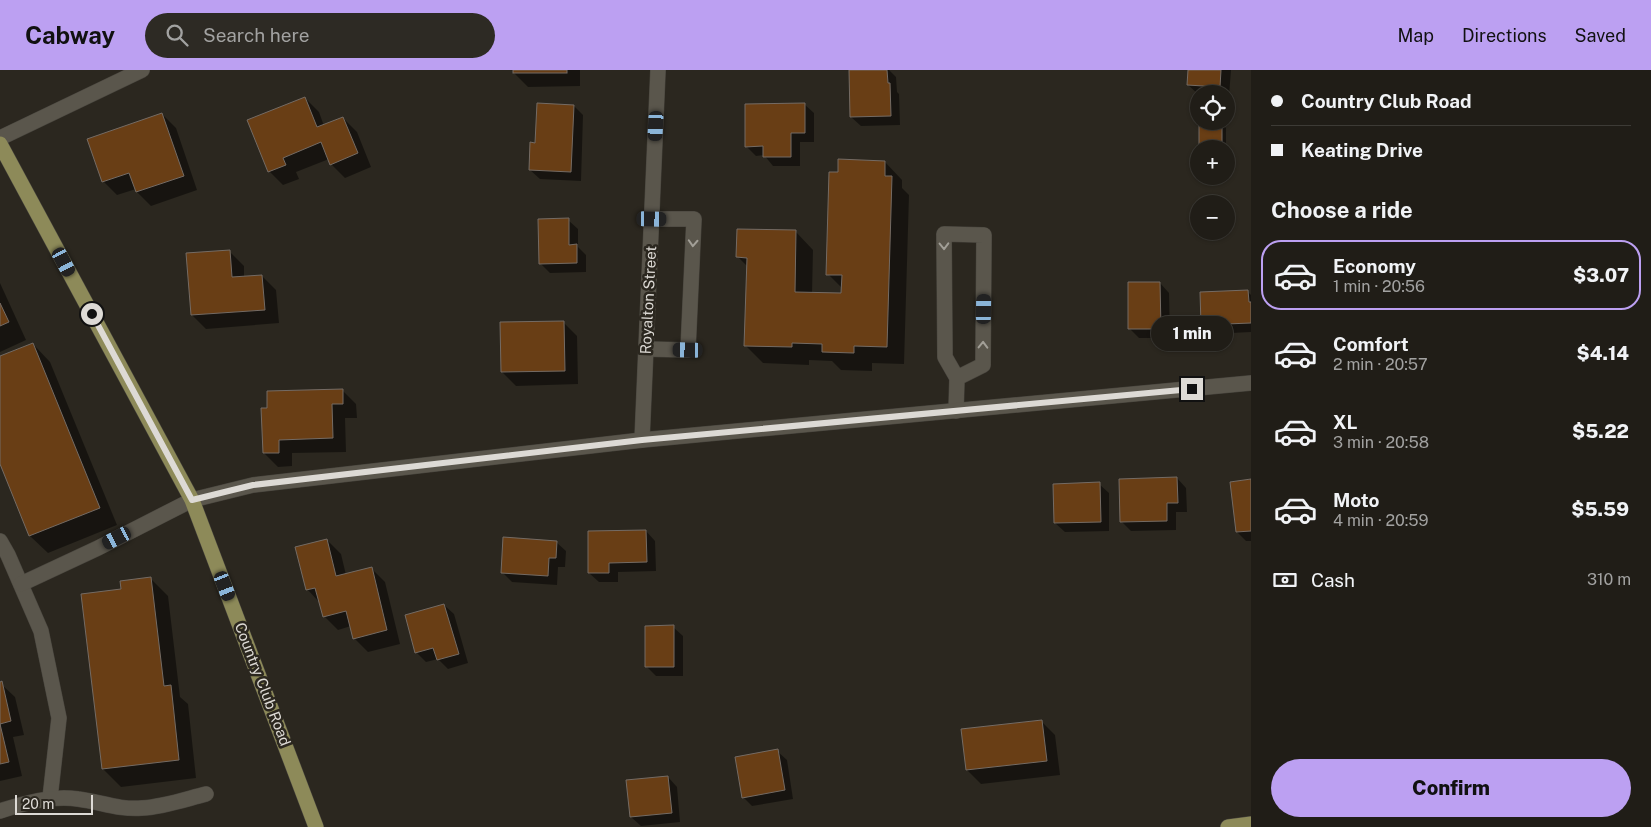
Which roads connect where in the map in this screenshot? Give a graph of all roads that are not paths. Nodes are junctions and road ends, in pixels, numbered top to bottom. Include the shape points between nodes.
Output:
1 (142, 70) edge
2 (658, 70) edge
3 (0, 138) edge
4 (0, 144) edge
5 (652, 219) junction
6 (646, 349) junction
7 (957, 378) junction
8 (1251, 384) edge
9 (956, 411) junction
10 (642, 440) junction
11 (192, 500) junction
12 (0, 541) edge
13 (21, 584) junction
14 (206, 794) dead end
15 (50, 798) junction
16 (0, 811) edge
17 (1251, 824) edge
18 (316, 827) edge
19 (1228, 827) edge

1 - 3 street
2 - 5 street, Royalton Street
4 - 11 main road, Country Club Road
5 - 6 street, Royalton Street
5 -> 6 street via 694,219 694,229 688,350
6 - 10 street, Royalton Street
7 -> 7 street via 983,365 984,235 944,234 945,357
7 - 9 street
8 - 9 street
9 - 10 street
10 - 11 street via 253,485
11 - 13 street
11 - 18 main road, Country Club Road
12 - 13 street
13 - 15 street via 41,631 59,718
14 - 15 street via 144,808 115,808 77,799
15 - 16 street
17 - 19 main road

